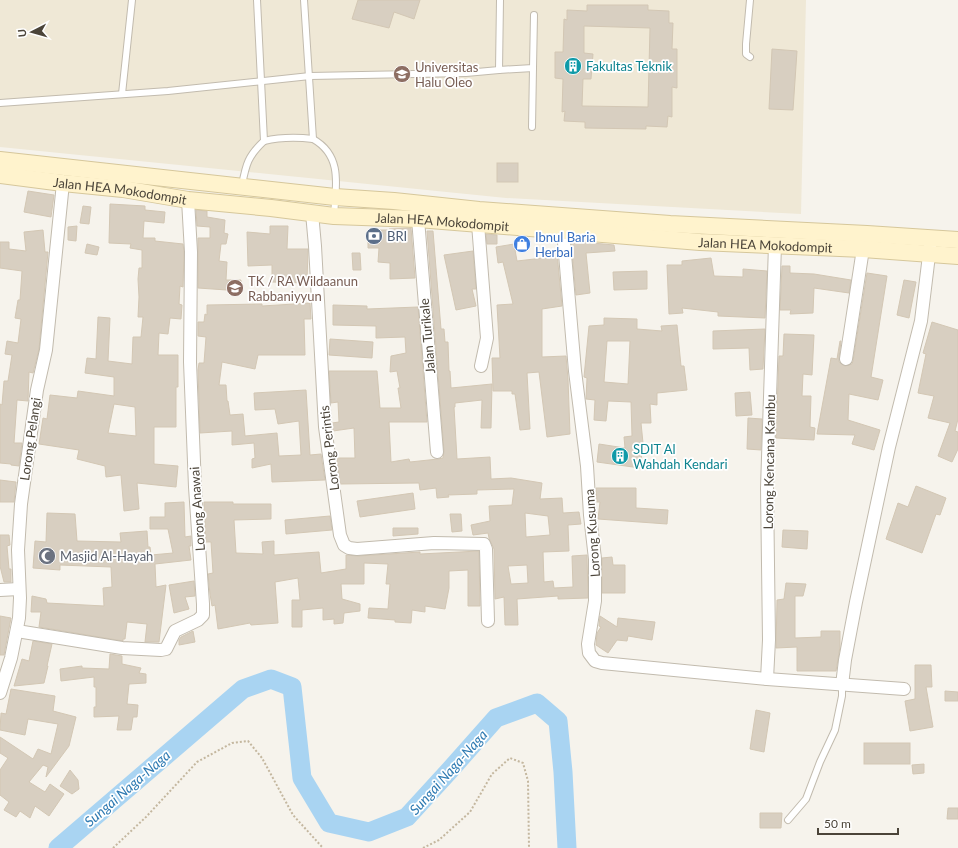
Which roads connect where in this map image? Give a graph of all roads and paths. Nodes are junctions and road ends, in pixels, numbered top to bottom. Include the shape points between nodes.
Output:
1 (132, 0) edge
2 (257, 0) edge
3 (304, 0) edge
4 (500, 0) edge
5 (750, 0) edge
6 (534, 15) dead end
7 (750, 57) dead end
8 (533, 68) junction
9 (499, 70) junction
10 (310, 76) junction
11 (261, 80) junction
12 (122, 94) junction
13 (0, 104) edge
14 (532, 127) dead end
15 (313, 139) junction
16 (264, 141) junction
17 (0, 160) edge
18 (37, 164) junction
19 (0, 175) edge
20 (33, 180) junction
21 (64, 183) junction
22 (241, 187) junction
23 (272, 190) junction
24 (335, 197) junction
25 (188, 200) junction
26 (271, 208) junction
27 (312, 213) junction
28 (334, 216) junction
29 (418, 220) junction
30 (478, 224) junction
31 (631, 229) junction
32 (563, 231) junction
33 (931, 238) junction
34 (958, 240) edge
35 (775, 245) junction
36 (863, 250) junction
37 (930, 254) junction
38 (958, 256) edge
39 (846, 359) dead end
40 (481, 366) dead end
41 (437, 452) dead end
42 (19, 589) junction
43 (0, 590) edge
44 (488, 621) dead end
45 (17, 631) junction
46 (767, 679) junction
47 (842, 685) junction
48 (904, 689) dead end
49 (0, 693) edge
50 (788, 820) dead end
51 (113, 848) edge
52 (322, 848) edge
53 (423, 848) edge
54 (529, 848) edge

1 - 12 lane
2 - 11 lane
3 - 10 lane
4 - 9 lane
5 - 7 lane via 746,44 746,54
6 - 8 lane
8 - 9 lane
8 - 14 lane
9 - 10 lane
10 - 11 lane
10 - 15 lane
11 - 12 lane
11 - 16 lane
12 - 13 lane
15 - 16 lane via 279,137
15 - 24 lane via 332,157 336,168
16 - 22 lane via 253,152 245,168
17 - 18 street, Jalan HEA Mokodompit
18 - 20 street
18 - 22 street, Jalan HEA Mokodompit
19 - 20 street, Jalan HEA Mokodompit
20 - 21 street, Jalan HEA Mokodompit
21 - 25 street, Jalan HEA Mokodompit via 123,189
21 - 42 street, Lorong Pelangi via 46,350 37,390 21,504
22 - 23 street, Jalan HEA Mokodompit
23 - 24 street, Jalan HEA Mokodompit
23 - 26 street
24 - 28 lane
24 - 31 street, Jalan HEA Mokodompit via 479,210
25 - 26 street, Jalan HEA Mokodompit
25 - 45 street, Lorong Anawai via 191,252 190,377 203,615 175,631 166,649 161,650 122,648
26 - 27 street, Jalan HEA Mokodompit
27 - 28 street, Jalan HEA Mokodompit
27 - 44 street, Lorong Perintis via 325,427 340,535 344,545 357,549 434,543 484,544
28 - 29 street, Jalan HEA Mokodompit
29 - 30 street, Jalan HEA Mokodompit
29 - 41 street, Jalan Turikale
30 - 32 street, Jalan HEA Mokodompit
30 - 40 street via 487,338
31 - 32 street, Jalan HEA Mokodompit
31 - 33 street, Jalan HEA Mokodompit
31 - 35 street, Jalan HEA Mokodompit via 700,242
32 - 46 street, Lorong Kusuma via 575,371 596,560 595,601 588,644 589,653 595,661 602,663
33 - 34 street, Jalan HEA Mokodompit
33 - 37 street
35 - 36 street, Jalan HEA Mokodompit
35 - 46 street, Lorong Kencana Kambu via 767,488
36 - 37 street, Jalan HEA Mokodompit
36 - 39 street
37 - 38 street, Jalan HEA Mokodompit
37 - 47 street via 921,321 889,447 856,602
42 - 43 street
42 - 45 street, Lorong Pelangi
45 - 49 street, Lorong Pelangi
46 - 47 street
47 - 48 street
47 - 50 lane via 835,730 806,799
51 - 52 path via 197,762 232,743 248,740 262,758 293,815
53 - 54 path via 439,840 470,812 492,774 510,758 523,763 528,781

